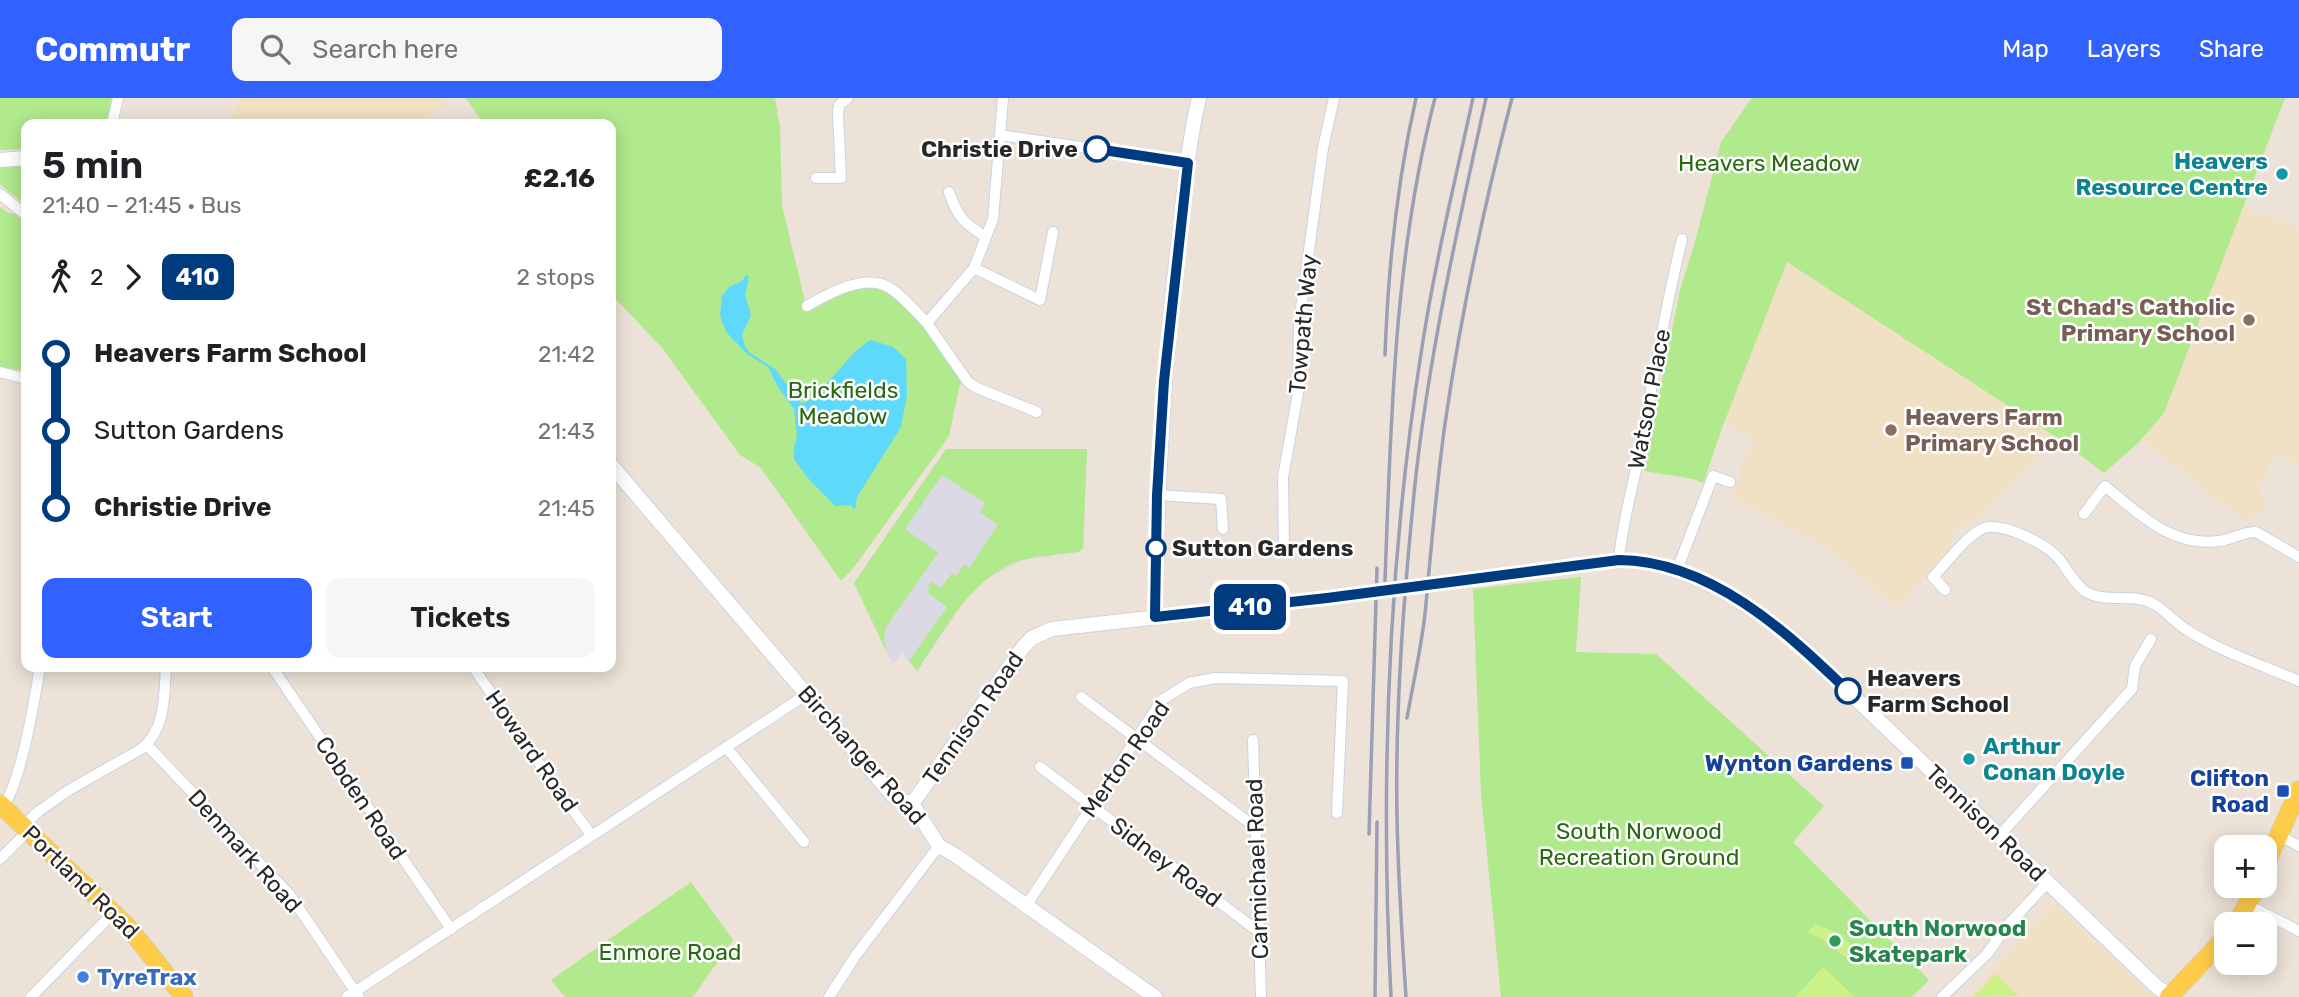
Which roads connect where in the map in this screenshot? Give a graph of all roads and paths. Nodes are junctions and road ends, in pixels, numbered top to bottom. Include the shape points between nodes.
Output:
1 (118, 98) edge
2 (848, 98) edge
3 (1003, 98) edge
4 (1199, 98) edge
5 (1334, 98) edge
6 (113, 119) edge
7 (1000, 135) junction
8 (21, 158) edge
9 (0, 160) edge
10 (1188, 163) junction
11 (816, 178) dead end
12 (949, 192) dead end
13 (0, 194) edge
14 (21, 211) edge
15 (1053, 232) dead end
16 (986, 237) junction
17 (1682, 239) dead end
18 (974, 268) junction
19 (807, 306) dead end
20 (927, 323) junction
21 (0, 372) edge
22 (21, 378) edge
23 (1038, 412) dead end
24 (616, 472) edge
25 (1730, 482) dead end
26 (1157, 495) junction
27 (2084, 514) dead end
28 (1223, 529) dead end
29 (1284, 552) dead end
30 (2299, 557) edge
31 (1619, 560) junction
32 (1677, 570) junction
33 (1945, 590) dead end
34 (1155, 617) junction
35 (2151, 639) dead end
36 (2134, 642) dead end
37 (2144, 650) junction
38 (39, 672) edge
39 (165, 672) edge
40 (275, 672) edge
41 (476, 672) edge
42 (2299, 681) edge
43 (807, 694) junction
44 (1081, 697) dead end
45 (1135, 738) junction
46 (1253, 740) dead end
47 (147, 745) junction
48 (726, 747) junction
49 (1040, 767) dead end
50 (2299, 790) edge
51 (912, 804) junction
52 (2, 805) edge
53 (1091, 806) junction
54 (1337, 813) dead end
55 (1255, 827) junction
56 (25, 828) junction
57 (592, 835) junction
58 (2279, 835) junction
59 (1999, 836) junction
60 (2277, 839) edge
61 (804, 842) dead end
62 (939, 846) junction
63 (2299, 846) edge
64 (0, 859) edge
65 (2048, 882) junction
66 (2251, 898) edge
67 (2248, 905) junction
68 (1026, 906) junction
69 (114, 912) junction
70 (2244, 912) edge
71 (451, 929) junction
72 (2299, 931) edge
73 (1259, 932) junction
74 (2214, 950) edge
75 (354, 995) edge
76 (2171, 996) edge
77 (31, 997) edge
78 (184, 997) edge
79 (829, 997) edge
80 (1155, 997) edge
81 (1261, 997) edge
82 (1942, 997) edge

1 - 6 street
2 - 11 street via 839,105 838,114 841,178
3 - 7 street
4 - 10 street
5 - 29 street, Towpath Way via 1322,148 1299,323 1298,393 1283,477
7 - 10 street
7 - 16 street via 993,219
8 - 9 street
10 - 26 street via 1168,339
12 - 16 street via 962,221
13 - 14 street
15 - 18 street via 1040,300
16 - 18 street
17 - 31 street, Watson Place
18 - 20 street
19 - 20 street via 853,283 888,286
20 - 23 street via 968,382
21 - 22 street
24 - 43 street, Birchanger Road
25 - 32 street via 1713,476
26 - 28 street via 1221,499
26 - 34 street
27 - 30 street via 2108,482 2154,526 2181,539 2220,541 2256,531
31 - 32 street, Tennison Road via 1659,563
31 - 34 street, Tennison Road, bridge
32 - 59 street, Tennison Road via 1771,620
33 - 42 street via 1933,577 1972,535 1987,527 2012,532 2057,556 2087,592 2104,597 2133,596 2153,604 2186,630
34 - 51 street, Tennison Road via 1052,629 1032,638
35 - 37 street
36 - 37 street
37 - 59 street via 2135,666 2132,689
38 - 52 street via 13,788
39 - 47 street via 159,727
40 - 71 street, Cobden Road
41 - 57 street, Howard Road
43 - 48 street
43 - 51 street, Birchanger Road via 894,797
44 - 45 street
45 - 53 street, Merton Road
45 - 54 street, Merton Road via 1162,700 1189,683 1215,678 1343,681
45 - 55 street
46 - 55 street, Carmichael Road
47 - 56 street via 69,790 39,811
47 - 75 street, Denmark Road via 290,895
48 - 57 street
48 - 61 street
49 - 53 street, Sidney Road
50 - 58 main road
51 - 62 street, Birchanger Road
52 - 56 main road, Portland Road
53 - 68 street, Merton Road
53 - 73 street, Sidney Road
55 - 73 street, Carmichael Road
56 - 64 street
56 - 69 main road, Portland Road
57 - 71 street
58 - 60 main road
58 - 63 street
59 - 65 street, Tennison Road
62 - 68 street, Birchanger Road
62 - 79 street
65 - 76 street, Tennison Road
65 - 82 street via 1987,954
66 - 67 main road
67 - 70 main road
67 - 72 street
68 - 80 street, Birchanger Road
69 - 77 street
69 - 78 main road, Portland Road
71 - 75 street
73 - 81 street, Carmichael Road
74 - 76 main road

